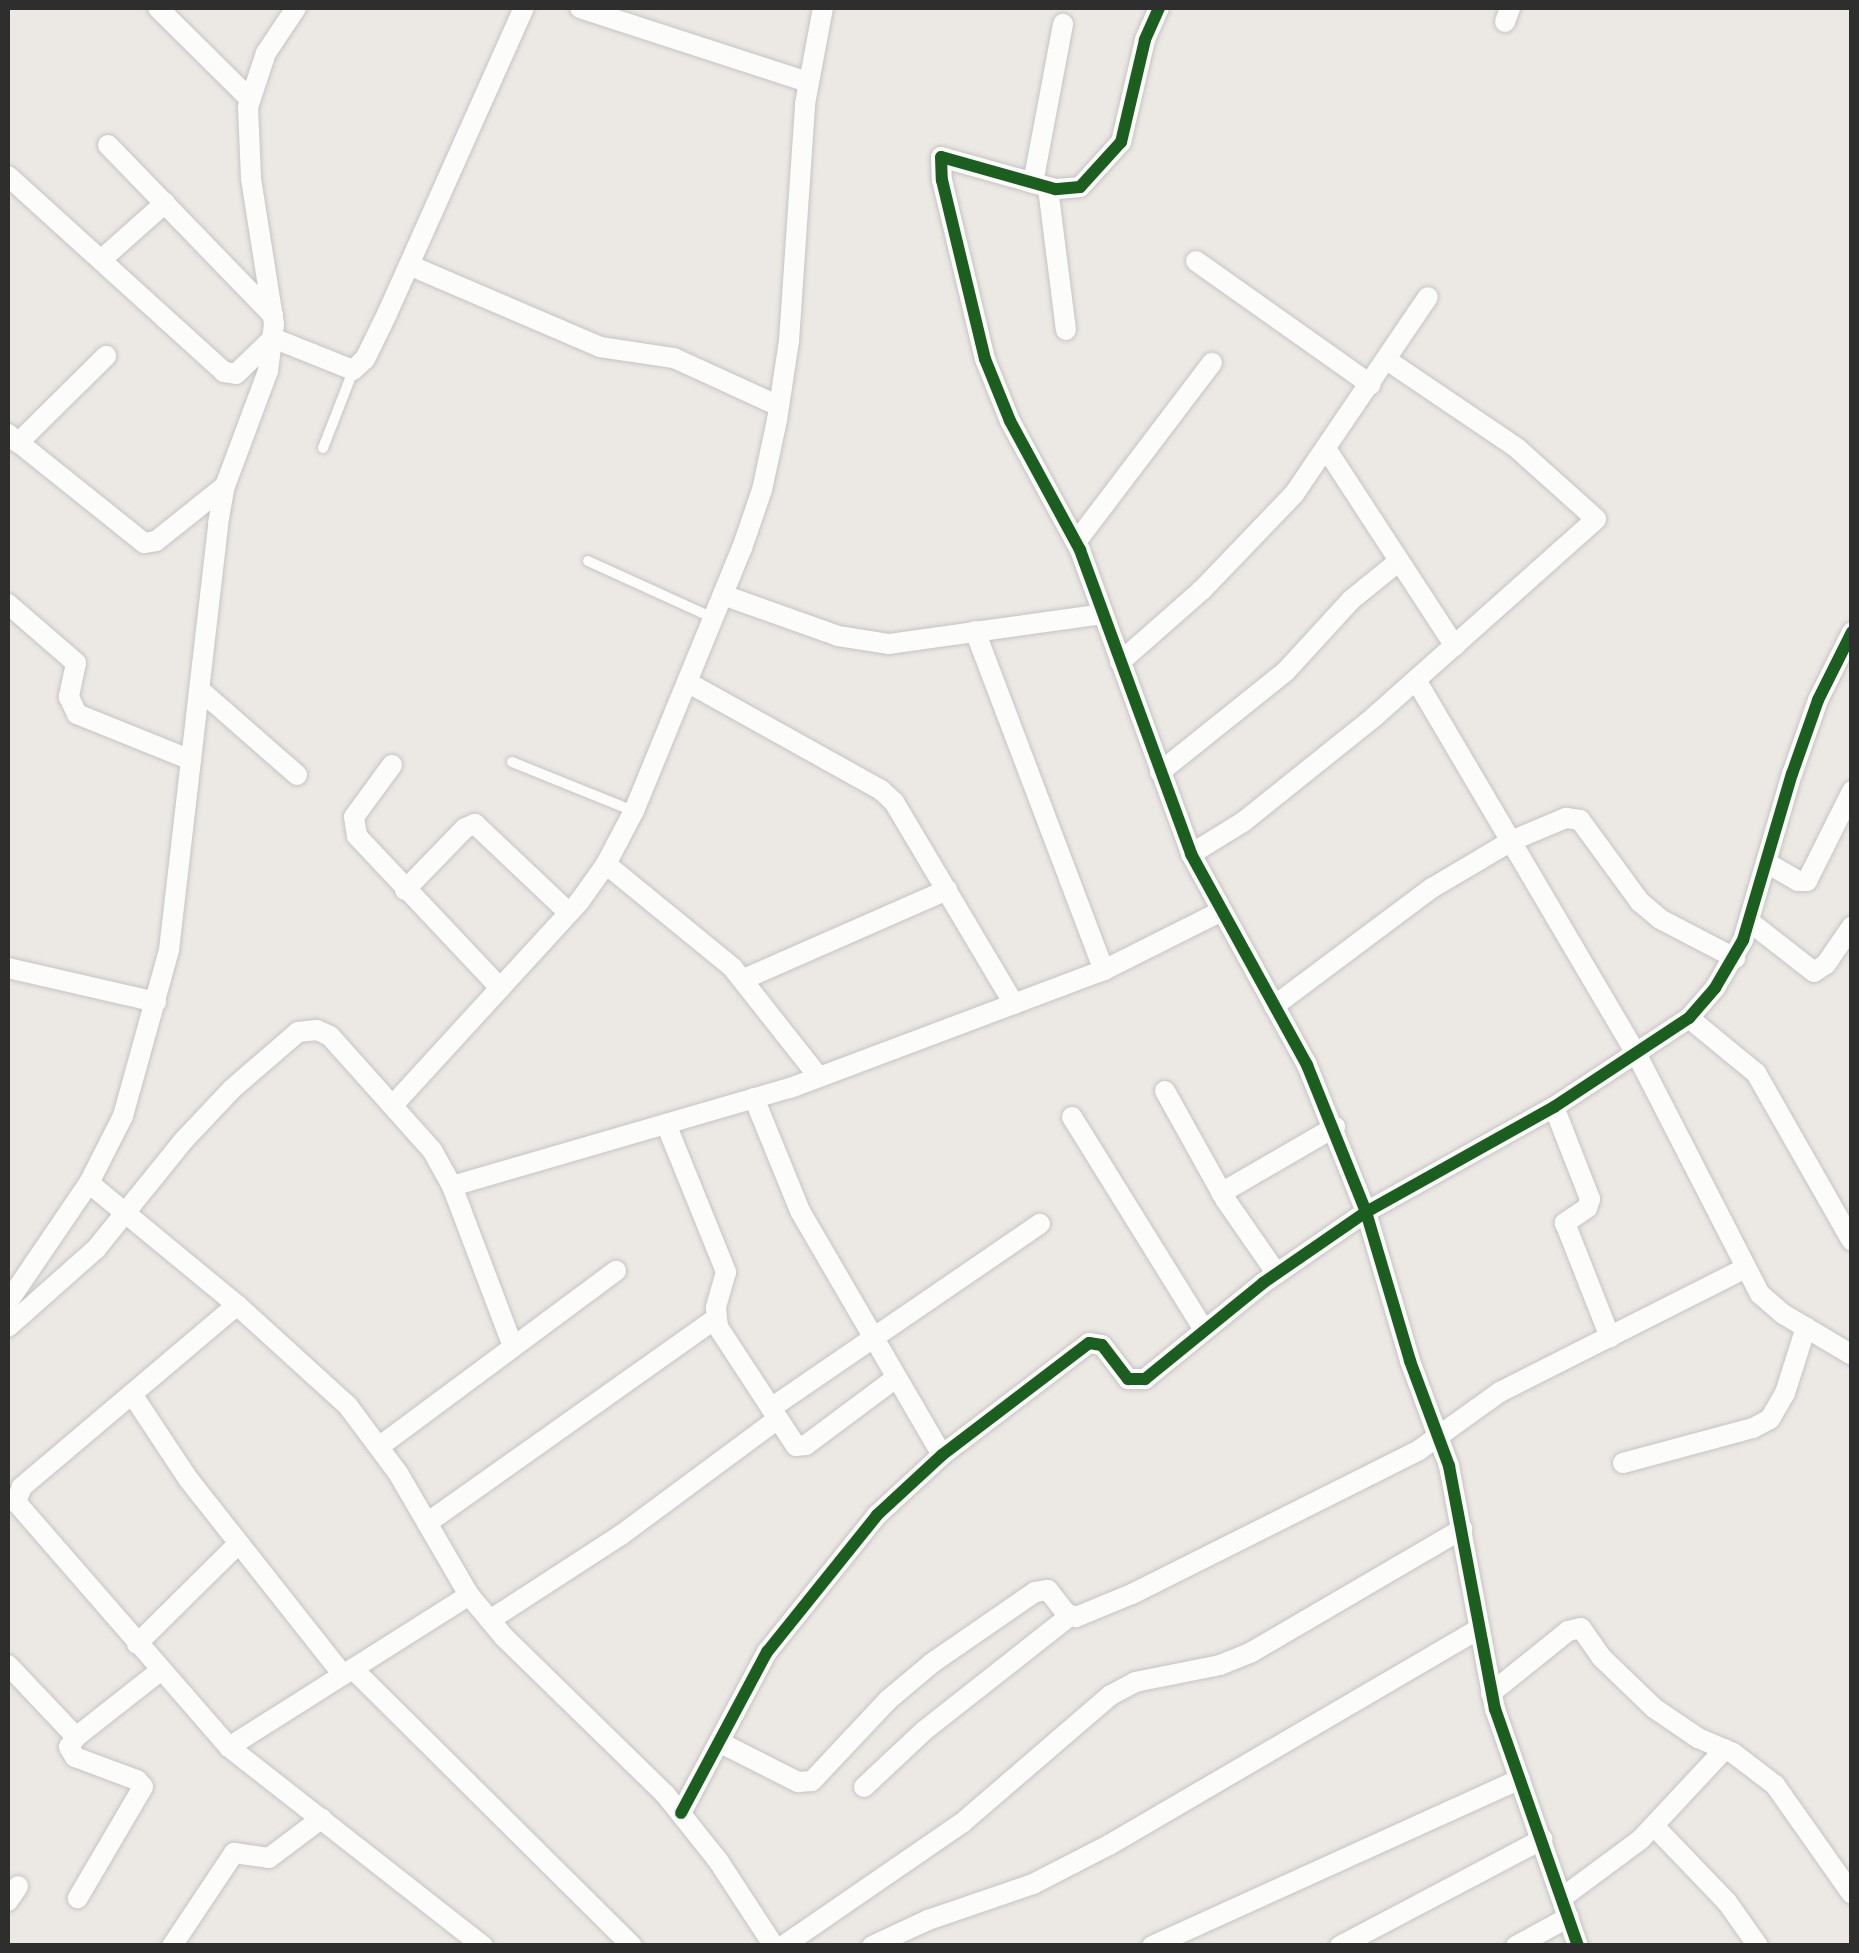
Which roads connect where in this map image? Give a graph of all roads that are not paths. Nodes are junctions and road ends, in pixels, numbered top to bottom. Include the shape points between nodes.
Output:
1 (158, 8) edge
2 (296, 8) edge
3 (524, 8) edge
4 (580, 8) edge
5 (824, 8) edge
6 (1160, 8) edge
7 (1064, 24) dead end
8 (808, 82) junction
9 (250, 99) junction
10 (108, 144) dead end
11 (8, 176) edge
12 (1040, 185) junction
13 (165, 203) junction
14 (101, 260) junction
15 (1196, 261) dead end
16 (408, 265) junction
17 (1428, 297) dead end
18 (273, 315) junction
19 (1066, 330) dead end
20 (272, 338) junction
21 (106, 356) dead end
22 (1387, 360) junction
23 (1212, 363) dead end
24 (353, 370) junction
25 (1370, 385) junction
26 (779, 406) junction
27 (13, 439) edge
28 (322, 448) dead end
29 (1327, 450) junction
30 (225, 486) junction
31 (1076, 542) junction
32 (588, 561) dead end
33 (1399, 561) junction
34 (723, 595) junction
35 (8, 604) edge
36 (1102, 614) junction
37 (714, 618) junction
38 (975, 632) junction
39 (1852, 632) edge
40 (1454, 646) junction
41 (1120, 662) junction
42 (1416, 680) junction
43 (687, 682) junction
44 (200, 690) junction
45 (191, 760) junction
46 (512, 762) dead end
47 (392, 765) dead end
48 (1160, 772) junction
49 (298, 776) dead end
50 (1852, 791) edge
51 (634, 811) junction
52 (1511, 841) junction
53 (1191, 854) junction
54 (1768, 862) junction
55 (606, 864) junction
56 (406, 890) junction
57 (947, 890) junction
58 (1220, 912) junction
59 (569, 913) junction
60 (1750, 922) junction
61 (1852, 926) edge
62 (1735, 958) junction
63 (8, 968) edge
64 (1104, 970) junction
65 (744, 979) junction
66 (500, 988) junction
67 (156, 1002) junction
68 (1014, 1004) junction
69 (1274, 1006) junction
70 (1689, 1018) junction
71 (1637, 1055) junction
72 (819, 1078) junction
73 (1165, 1091) dead end
74 (754, 1098) junction
75 (394, 1104) junction
76 (1554, 1107) junction
77 (1072, 1117) dead end
78 (666, 1124) junction
79 (1335, 1127) junction
80 (89, 1184) junction
81 (452, 1186) junction
82 (1222, 1193) junction
83 (1366, 1212) junction
84 (125, 1213) junction
85 (1040, 1224) dead end
86 (1852, 1242) edge
87 (1745, 1268) junction
88 (616, 1271) dead end
89 (1277, 1274) junction
90 (12, 1289) edge
91 (237, 1305) junction
92 (716, 1318) junction
93 (8, 1327) edge
94 (1806, 1328) junction
95 (1204, 1330) junction
96 (871, 1336) junction
97 (1610, 1336) junction
98 (513, 1347) junction
99 (1852, 1354) edge
100 (896, 1378) junction
101 (132, 1394) junction
102 (775, 1414) junction
103 (1440, 1436) junction
104 (380, 1446) junction
105 (942, 1455) junction
106 (1623, 1463) dead end
107 (427, 1523) junction
108 (1462, 1530) junction
109 (238, 1544) junction
110 (468, 1596) junction
111 (1070, 1616) junction
112 (490, 1620) junction
113 (1479, 1630) junction
114 (138, 1644) junction
115 (8, 1665) edge
116 (160, 1670) junction
117 (348, 1672) junction
118 (1491, 1693) junction
119 (76, 1737) junction
120 (719, 1742) junction
121 (229, 1747) junction
122 (1725, 1749) junction
123 (1520, 1779) junction
124 (864, 1787) dead end
125 (681, 1813) junction
126 (322, 1818) junction
127 (1654, 1826) junction
128 (1543, 1839) junction
129 (1852, 1894) edge
130 (78, 1898) dead end
131 (1566, 1907) junction
132 (472, 1942) edge
133 (172, 1946) edge
134 (632, 1946) edge
135 (774, 1946) edge
136 (784, 1946) edge
137 (872, 1946) edge
138 (1152, 1946) edge
139 (1340, 1946) edge
140 (1516, 1946) edge
141 (1578, 1946) edge
142 (1758, 1946) edge

1 - 9 street
2 - 9 street via 266,53
3 - 16 street
4 - 8 street
5 - 8 street
6 - 12 street via 1145,40 1121,142 1080,187
7 - 12 street
8 - 26 street
9 - 18 street via 249,162
10 - 13 street
11 - 14 street
12 - 19 street
12 - 31 street via 941,157 985,359 1010,421
13 - 14 street
13 - 18 street
14 - 20 street via 230,375
15 - 25 street
16 - 24 street via 365,359
16 - 26 street via 600,347 674,358
17 - 22 street
18 - 20 street
20 - 24 street
20 - 30 street via 268,370
21 - 27 street
22 - 25 street
22 - 40 street via 1517,448 1596,519
23 - 31 street
24 - 28 lane
25 - 29 street
26 - 34 street via 762,490
27 - 30 street via 144,543
29 - 33 street
29 - 41 street via 1238,555
30 - 44 street
31 - 36 street
32 - 37 lane
33 - 40 street
33 - 48 street via 1351,600 1286,670
34 - 37 street
34 - 38 street via 862,642
35 - 45 street via 76,663 69,697 77,714
36 - 38 street
36 - 41 street
37 - 43 street
38 - 64 street
39 - 54 street via 1818,700
40 - 42 street
41 - 48 street
42 - 52 street
42 - 53 street via 1243,822
43 - 51 street
43 - 57 street via 881,790
44 - 45 street
44 - 49 street
45 - 67 street via 169,950
46 - 51 lane
47 - 56 street via 358,808 353,826
48 - 53 street
50 - 54 street via 1807,881
51 - 55 street
52 - 62 street via 1566,818 1580,820 1640,902
52 - 69 street via 1380,924
52 - 71 street
53 - 58 street
54 - 60 street
55 - 59 street
55 - 65 street
56 - 59 street via 476,824
56 - 66 street
57 - 65 street
57 - 68 street
58 - 64 street
58 - 69 street
59 - 66 street
60 - 61 street via 1814,972
60 - 62 street
62 - 70 street
63 - 67 street
64 - 68 street
65 - 72 street
66 - 75 street
67 - 80 street via 123,1116
68 - 72 street
69 - 79 street
70 - 71 street
70 - 86 street via 1756,1073
71 - 76 street
71 - 87 street
72 - 74 street
73 - 82 street
74 - 78 street
74 - 96 street via 800,1211
75 - 81 street
75 - 84 street via 330,1036 298,1032 184,1140
76 - 83 street
76 - 97 street via 1590,1199 1566,1220 1566,1228
77 - 95 street
78 - 81 street
78 - 92 street via 726,1272
79 - 82 street
79 - 83 street
80 - 84 street
80 - 90 street
81 - 98 street
82 - 89 street
83 - 89 street
83 - 103 street
84 - 91 street
84 - 93 street via 96,1249
85 - 96 street
87 - 94 street via 1770,1305
87 - 97 street
88 - 98 street
89 - 95 street
91 - 101 street
91 - 104 street via 348,1406
92 - 102 street
92 - 107 street
94 - 99 street
94 - 106 street via 1770,1418
95 - 105 street via 1139,1382 1128,1379 1102,1346 1089,1343
96 - 100 street
96 - 102 street
97 - 103 street via 1500,1392
98 - 104 street
100 - 102 street via 801,1447
100 - 105 street
101 - 109 street
101 - 114 street via 22,1487 16,1502
102 - 112 street via 621,1535
103 - 108 street
103 - 111 street via 1228,1549 1084,1616
104 - 107 street
105 - 120 street via 877,1515 810,1596 767,1652
107 - 110 street
108 - 113 street
108 - 136 street via 1250,1654 1136,1682 1111,1695 962,1823
109 - 114 street
109 - 117 street
110 - 112 street
110 - 117 street
111 - 120 street via 1048,1590 1035,1592 932,1662 806,1784
111 - 124 street
112 - 125 street
113 - 118 street
113 - 137 street via 1109,1845 1033,1884
114 - 116 street
115 - 119 street
116 - 119 street
116 - 121 street
117 - 121 street
117 - 134 street
118 - 122 street via 1575,1627 1654,1708
118 - 123 street
119 - 130 street via 70,1747 75,1757 143,1788
120 - 125 street
121 - 126 street
122 - 127 street
122 - 129 street via 1776,1785
123 - 128 street
123 - 138 street
125 - 135 street
126 - 132 street
126 - 133 street via 269,1858 234,1854
127 - 131 street
127 - 142 street via 1727,1902
128 - 131 street
128 - 139 street
131 - 140 street
131 - 141 street

